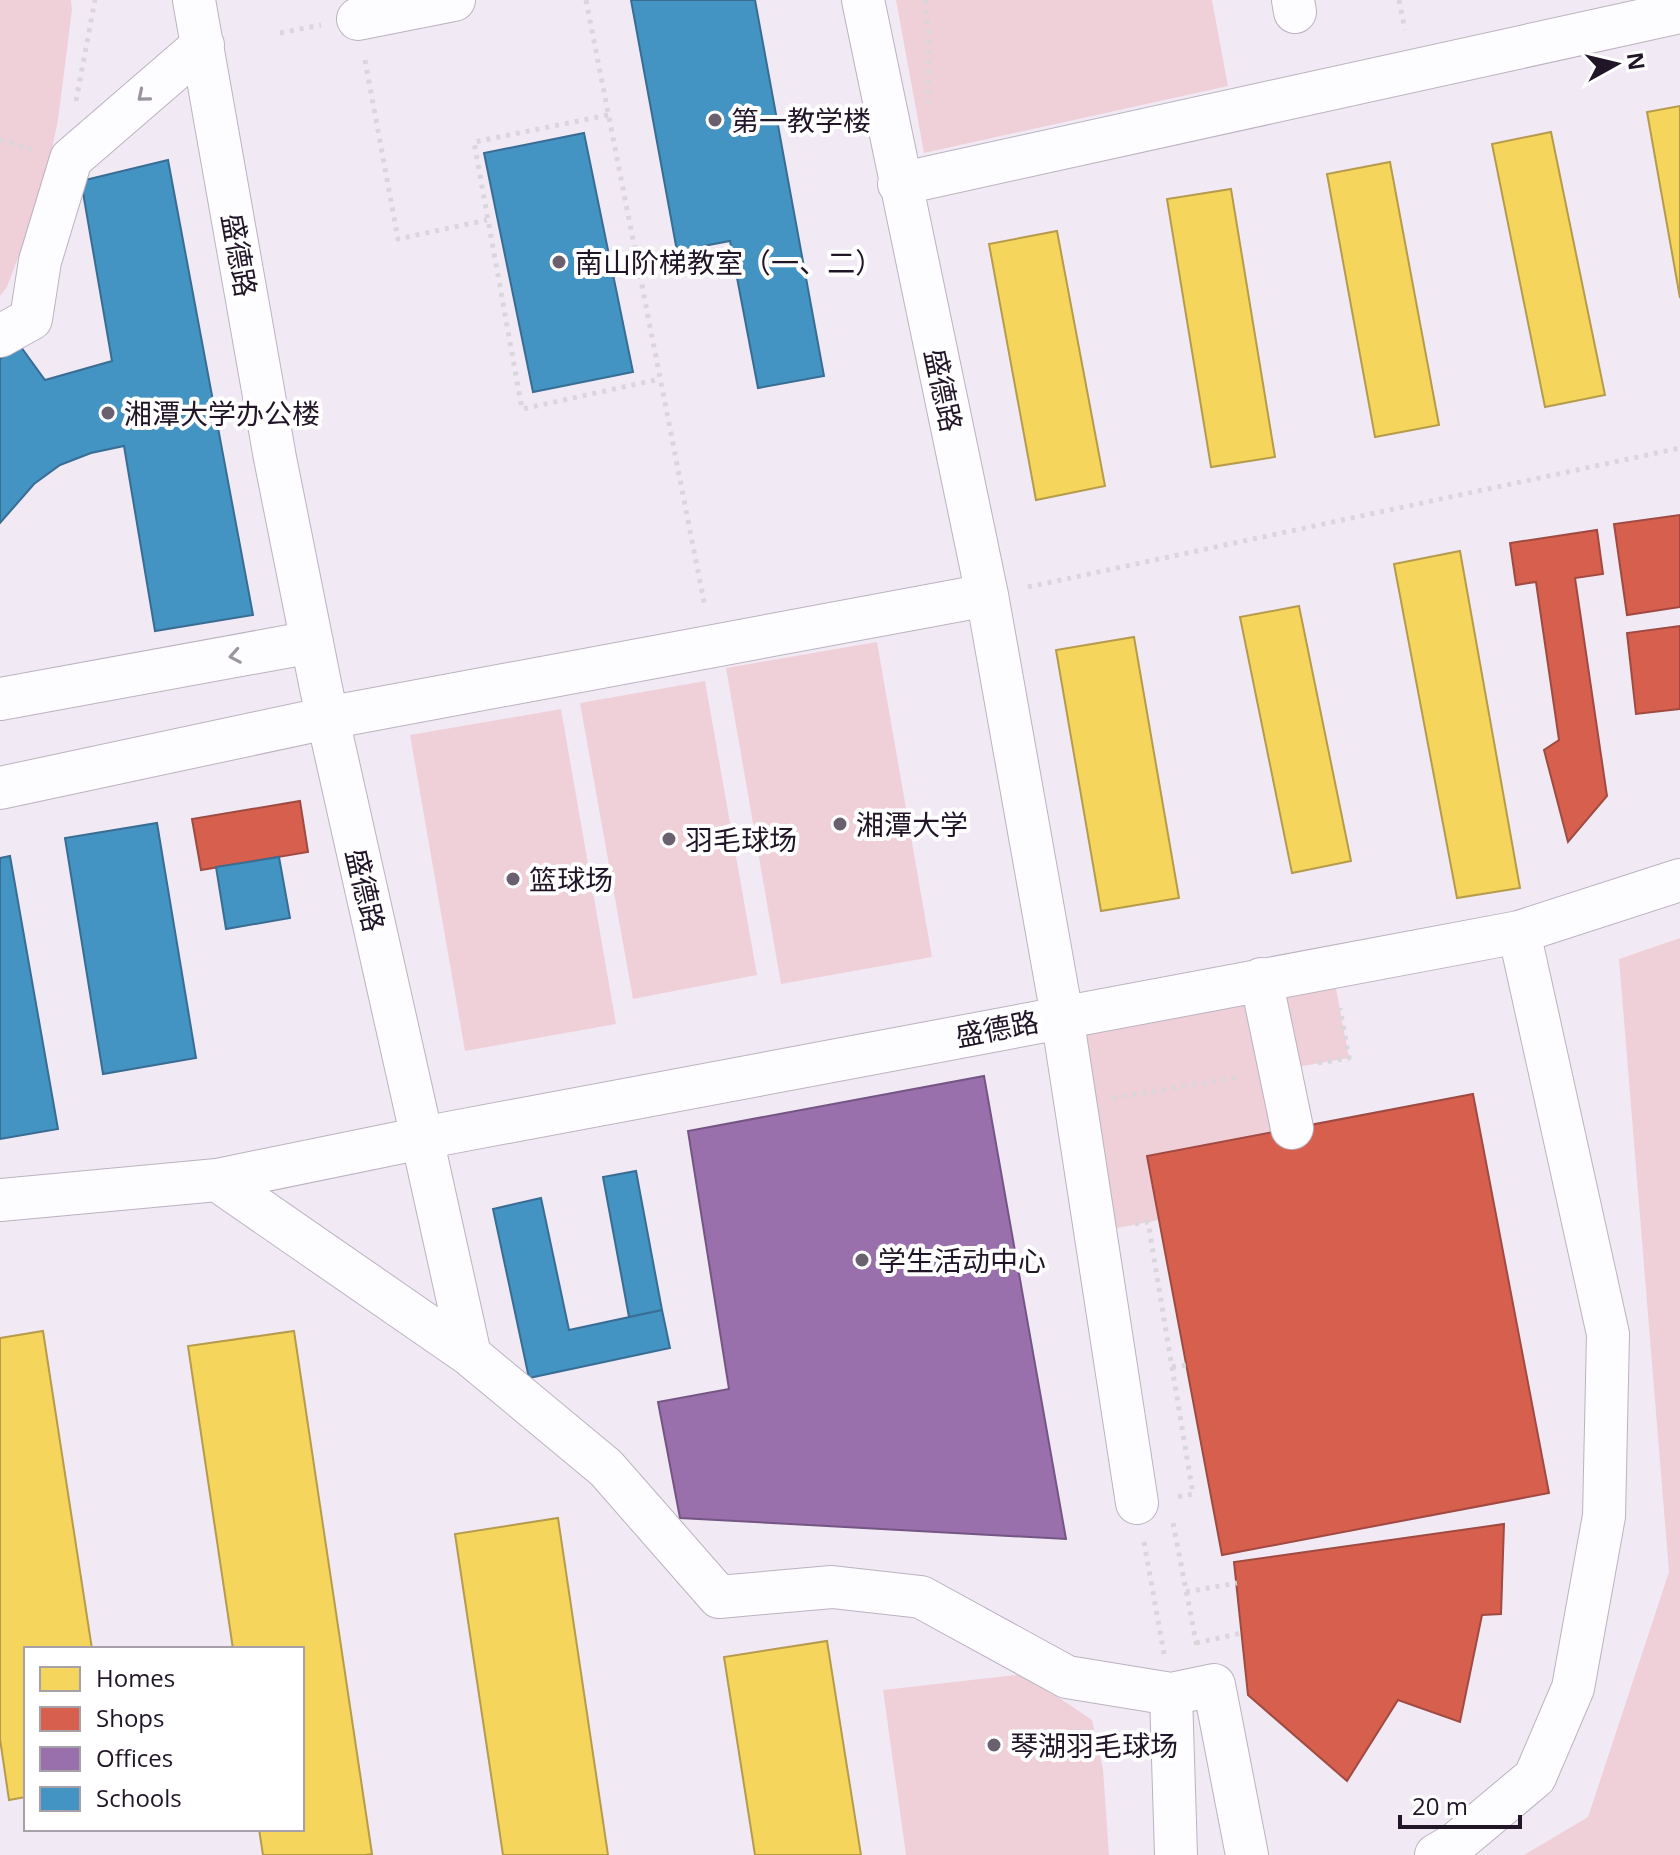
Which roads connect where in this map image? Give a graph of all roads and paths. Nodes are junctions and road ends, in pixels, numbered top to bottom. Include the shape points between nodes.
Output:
1 (95, 0) edge
2 (194, 0) edge
3 (454, 0) edge
4 (586, 0) edge
5 (863, 0) edge
6 (925, 0) edge
7 (1680, 12) edge
8 (358, 19) joint
9 (203, 45) junction
10 (608, 115) junction
11 (927, 115) dead end
12 (71, 159) junction
13 (899, 184) junction
14 (487, 220) junction
15 (0, 336) edge
16 (660, 379) junction
17 (1680, 448) edge
18 (987, 595) junction
19 (706, 612) dead end
20 (312, 642) junction
21 (0, 699) edge
22 (327, 718) junction
23 (0, 788) edge
24 (1680, 880) edge
25 (1519, 932) junction
26 (1261, 979) junction
27 (1338, 998) dead end
28 (1062, 1016) junction
29 (1280, 1070) junction
30 (1108, 1099) dead end
31 (1292, 1128) dead end
32 (422, 1138) junction
33 (217, 1180) junction
34 (0, 1200) edge
35 (1121, 1227) dead end
36 (470, 1355) junction
37 (1187, 1365) dead end
38 (1172, 1367) junction
39 (1153, 1500) junction
40 (1237, 1583) dead end
41 (1186, 1592) junction
42 (1242, 1633) dead end
43 (1196, 1643) junction
44 (1188, 1691) junction
45 (1176, 1855) edge
46 (1247, 1855) edge
47 (1436, 1855) edge

1 - 12 path via 77,89
2 - 9 street, 盛德路
3 - 8 street
4 - 10 path
5 - 13 street, 盛德路
6 - 11 path
7 - 13 street
8 - 14 path via 398,239
9 -> 12 street
9 - 20 street, 盛德路
10 - 14 path via 474,142
10 - 16 path
12 - 15 street via 40,261 31,319
13 - 18 street, 盛德路
14 - 16 path via 522,409
16 - 19 path
17 - 18 path
18 - 22 street
18 - 28 street, 盛德路
20 -> 21 street
20 - 22 street, 盛德路
22 - 23 street
22 - 32 street, 盛德路
24 - 25 street, 盛德路
25 - 26 street, 盛德路
25 - 47 street via 1608,1334 1604,1516 1573,1688 1535,1777
26 - 28 street, 盛德路
26 - 29 street
27 - 29 path via 1349,1058
28 - 32 street, 盛德路
28 - 39 street, 盛德路
29 - 30 path
29 - 31 street
32 - 33 street
32 - 36 street
33 - 34 street
33 - 36 street
35 - 38 path via 1148,1222
36 - 44 street via 606,1468 719,1597 832,1587 921,1597 1067,1677
37 - 38 path
38 - 39 path via 1193,1494
39 - 41 path
39 - 44 path
40 - 41 path
41 - 43 path
42 - 43 path
43 - 44 path
44 - 45 street
44 - 46 street via 1214,1685

